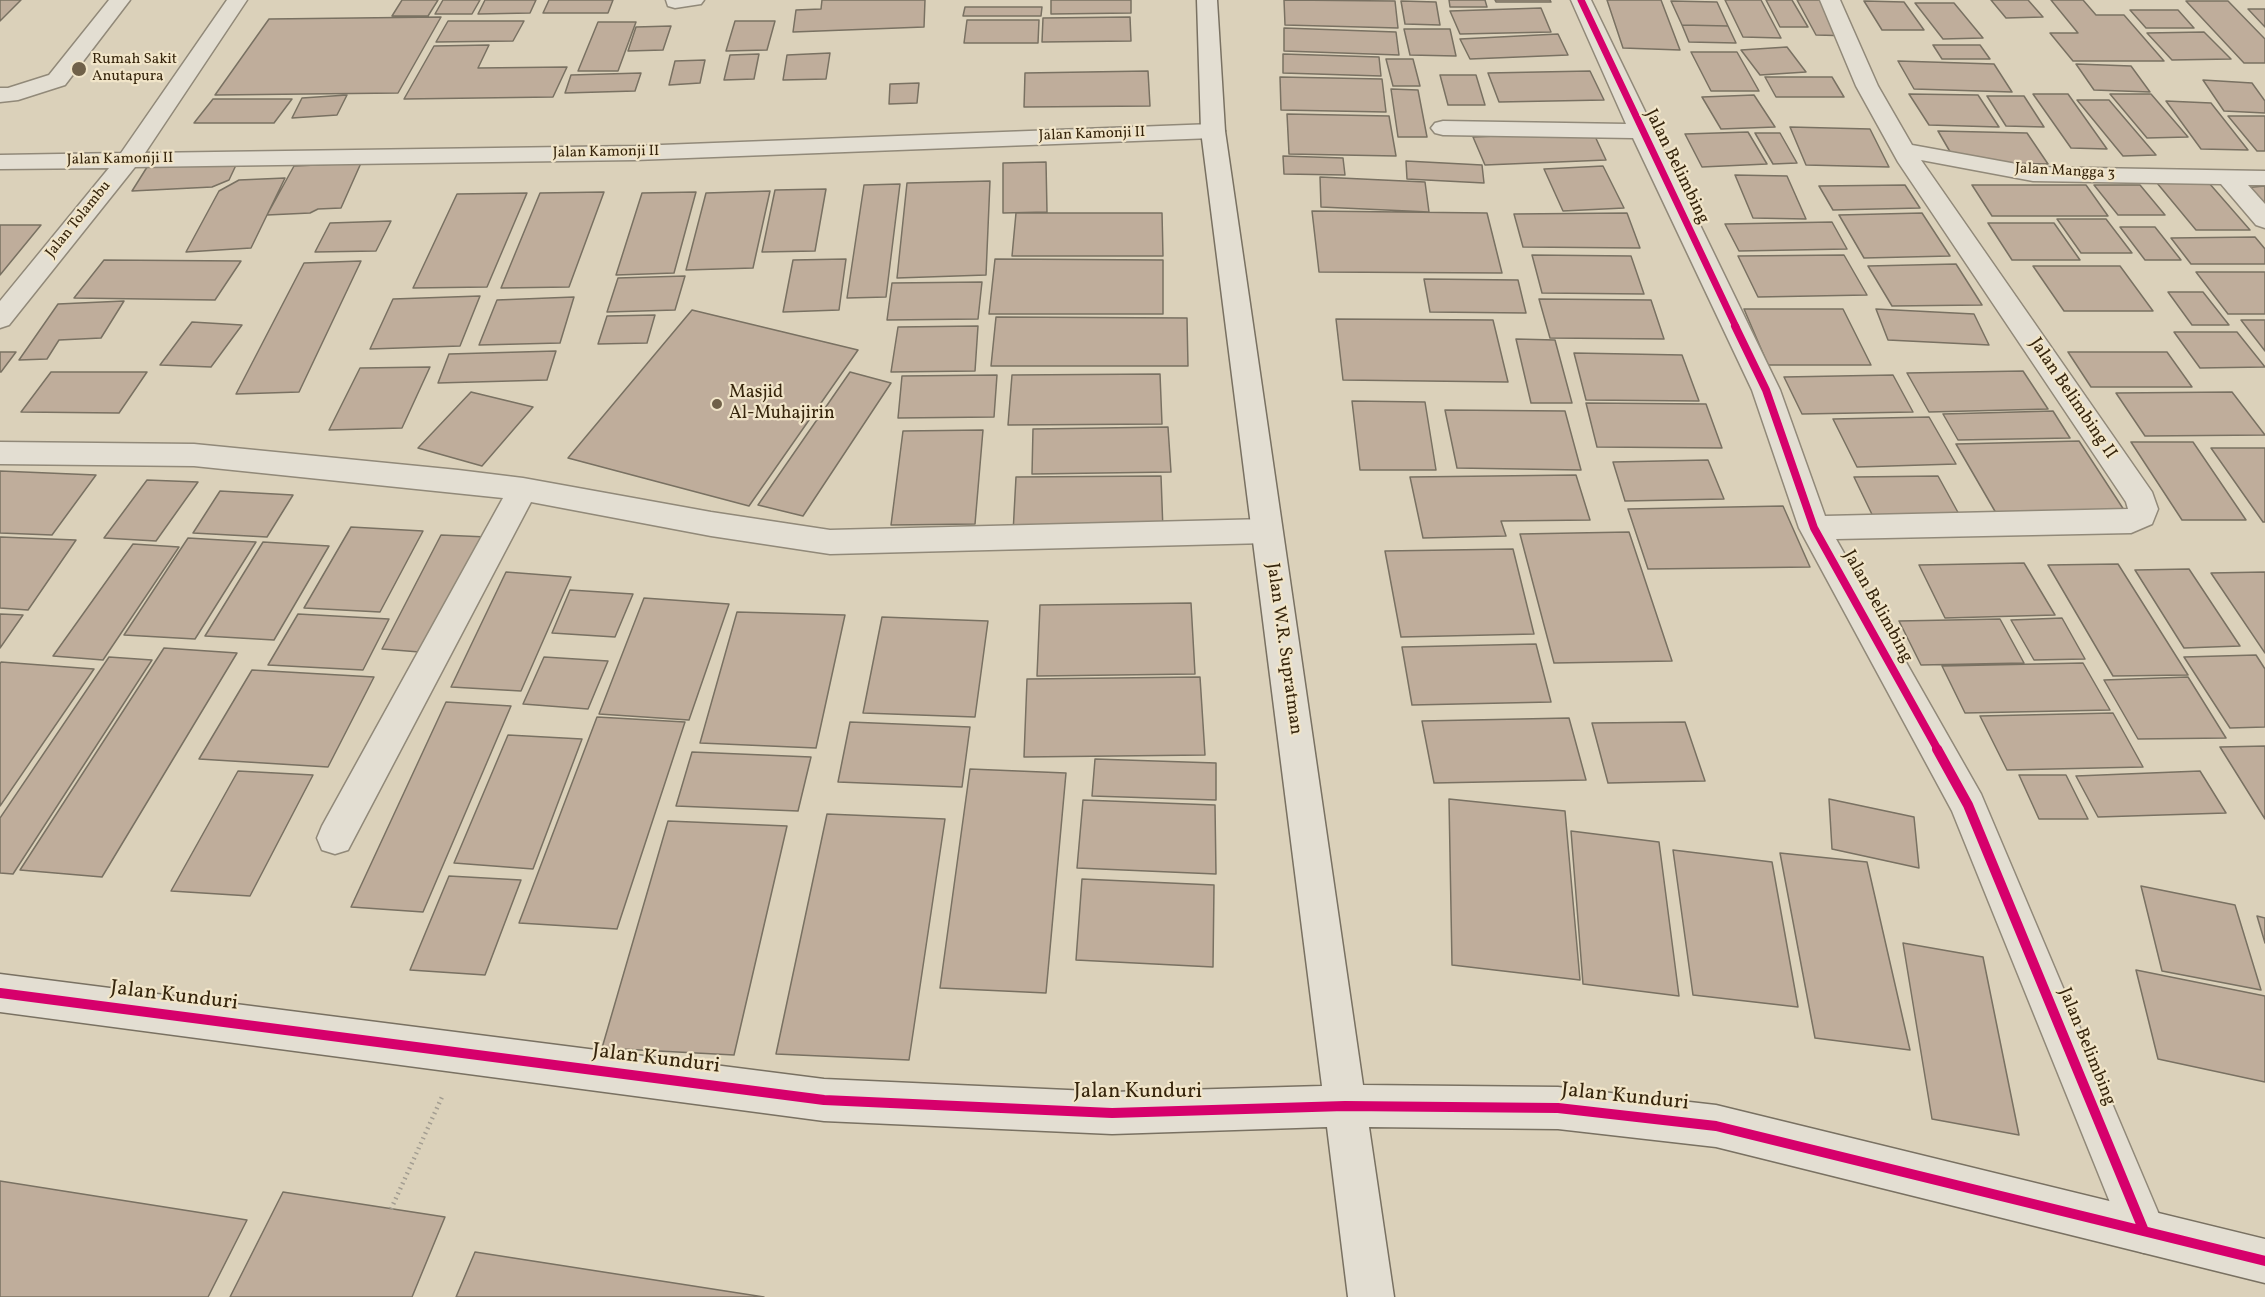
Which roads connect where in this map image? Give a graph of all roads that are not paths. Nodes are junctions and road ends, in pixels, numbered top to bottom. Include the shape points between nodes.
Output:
1 (120, 0) edge
2 (237, 0) edge
3 (1207, 0) edge
4 (1581, 0) edge
5 (1830, 0) edge
6 (0, 95) edge
7 (1443, 128) dead end
8 (1213, 131) junction
9 (1641, 131) junction
10 (1903, 150) junction
11 (128, 160) junction
12 (0, 162) edge
13 (2228, 177) junction
14 (2265, 178) edge
15 (2265, 220) edge
16 (0, 319) edge
17 (0, 453) edge
18 (523, 489) junction
19 (1814, 528) junction
20 (1267, 531) junction
21 (335, 838) dead end
22 (0, 993) edge
23 (1345, 1106) junction
24 (2144, 1231) junction
25 (2265, 1262) edge
26 (1371, 1297) edge

1 - 6 street via 57,80
2 - 11 street, Jalan Tolambu
3 - 8 street, Jalan W.R. Supratman
4 - 9 street, Jalan Belimbing
5 - 10 street, Jalan Belimbing II via 1867,86
7 - 9 street
8 - 11 street, Jalan Kamonji II via 635,153
8 - 20 street, Jalan W.R. Supratman
9 - 19 street, Jalan Belimbing via 1766,390
10 - 13 street, Jalan Mangga 3 via 2033,174
10 - 19 street, Jalan Belimbing II via 2141,500 2143,509 2141,516 2131,522
11 - 12 street, Jalan Kamonji II
11 - 16 street, Jalan Tolambu
13 - 14 street, Jalan Mangga 3
13 - 15 street
17 - 18 street via 194,455
18 - 20 street via 831,542
18 - 21 street
19 - 24 street, Jalan Belimbing via 1968,805
20 - 23 street, Jalan W.R. Supratman
22 - 23 street, Jalan Kunduri via 824,1100 1112,1113
23 - 24 street, Jalan Kunduri via 1558,1108 1716,1126
23 - 26 street, Jalan W.R. Supratman
24 - 25 street, Jalan Kunduri

